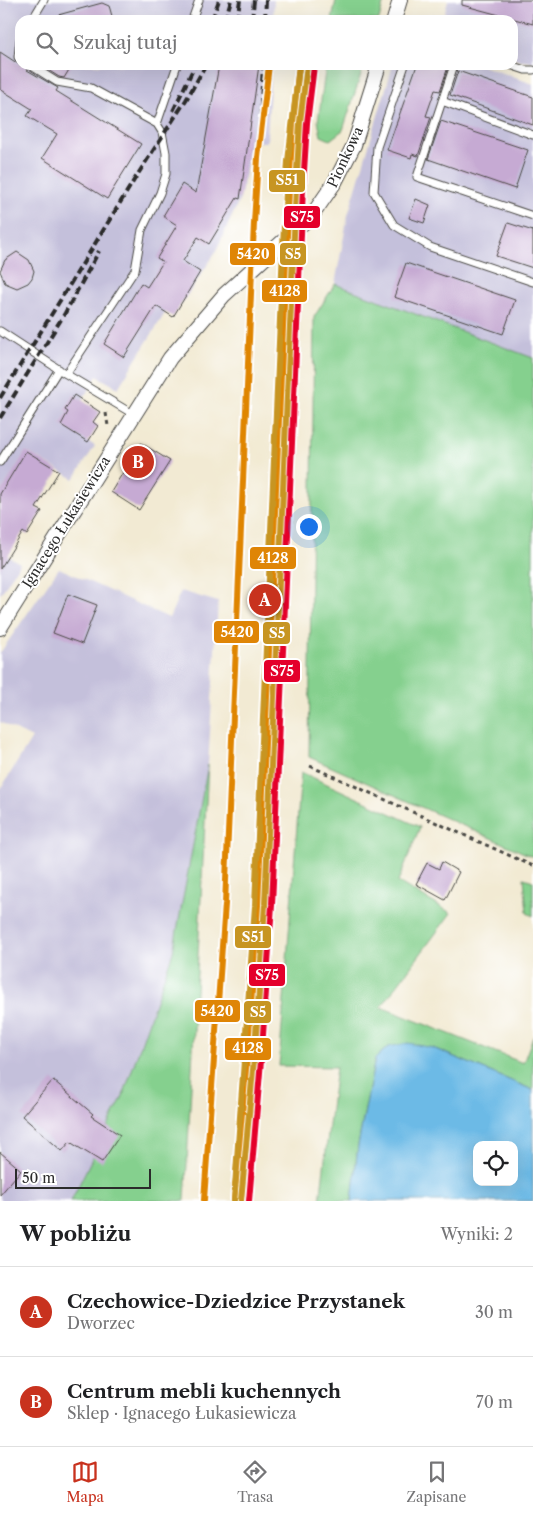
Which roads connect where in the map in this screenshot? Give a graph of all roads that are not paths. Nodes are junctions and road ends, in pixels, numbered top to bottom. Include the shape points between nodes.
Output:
1 (44, 0) edge
2 (199, 0) edge
3 (400, 0) edge
4 (35, 15) edge
5 (194, 15) edge
6 (396, 15) edge
7 (518, 68) edge
8 (38, 70) edge
9 (175, 70) edge
10 (378, 70) edge
11 (403, 70) edge
12 (452, 70) edge
13 (533, 70) edge
14 (442, 101) junction
15 (157, 124) junction
16 (533, 135) edge
17 (533, 216) edge
18 (268, 256) joint
19 (533, 282) edge
20 (0, 331) edge
21 (59, 369) junction
22 (66, 374) junction
23 (134, 414) junction
24 (0, 462) edge
25 (0, 628) edge

1 - 4 lane
2 - 5 lane
3 - 6 street
7 - 13 lane
8 - 15 lane via 57,82 91,88
9 - 15 lane
10 - 18 street, Pionkowa via 354,145 335,182 313,214
11 - 19 lane via 376,148 374,192 394,225 430,247
12 - 14 lane
14 - 16 lane
14 - 17 lane via 417,177
15 - 22 lane via 166,153 166,174 142,230 135,270
18 - 23 street, Ignacego Łukasiewicza via 224,295 170,358
20 - 21 lane
21 - 22 lane
21 - 24 lane
22 - 23 lane
23 - 25 street, Ignacego Łukasiewicza

